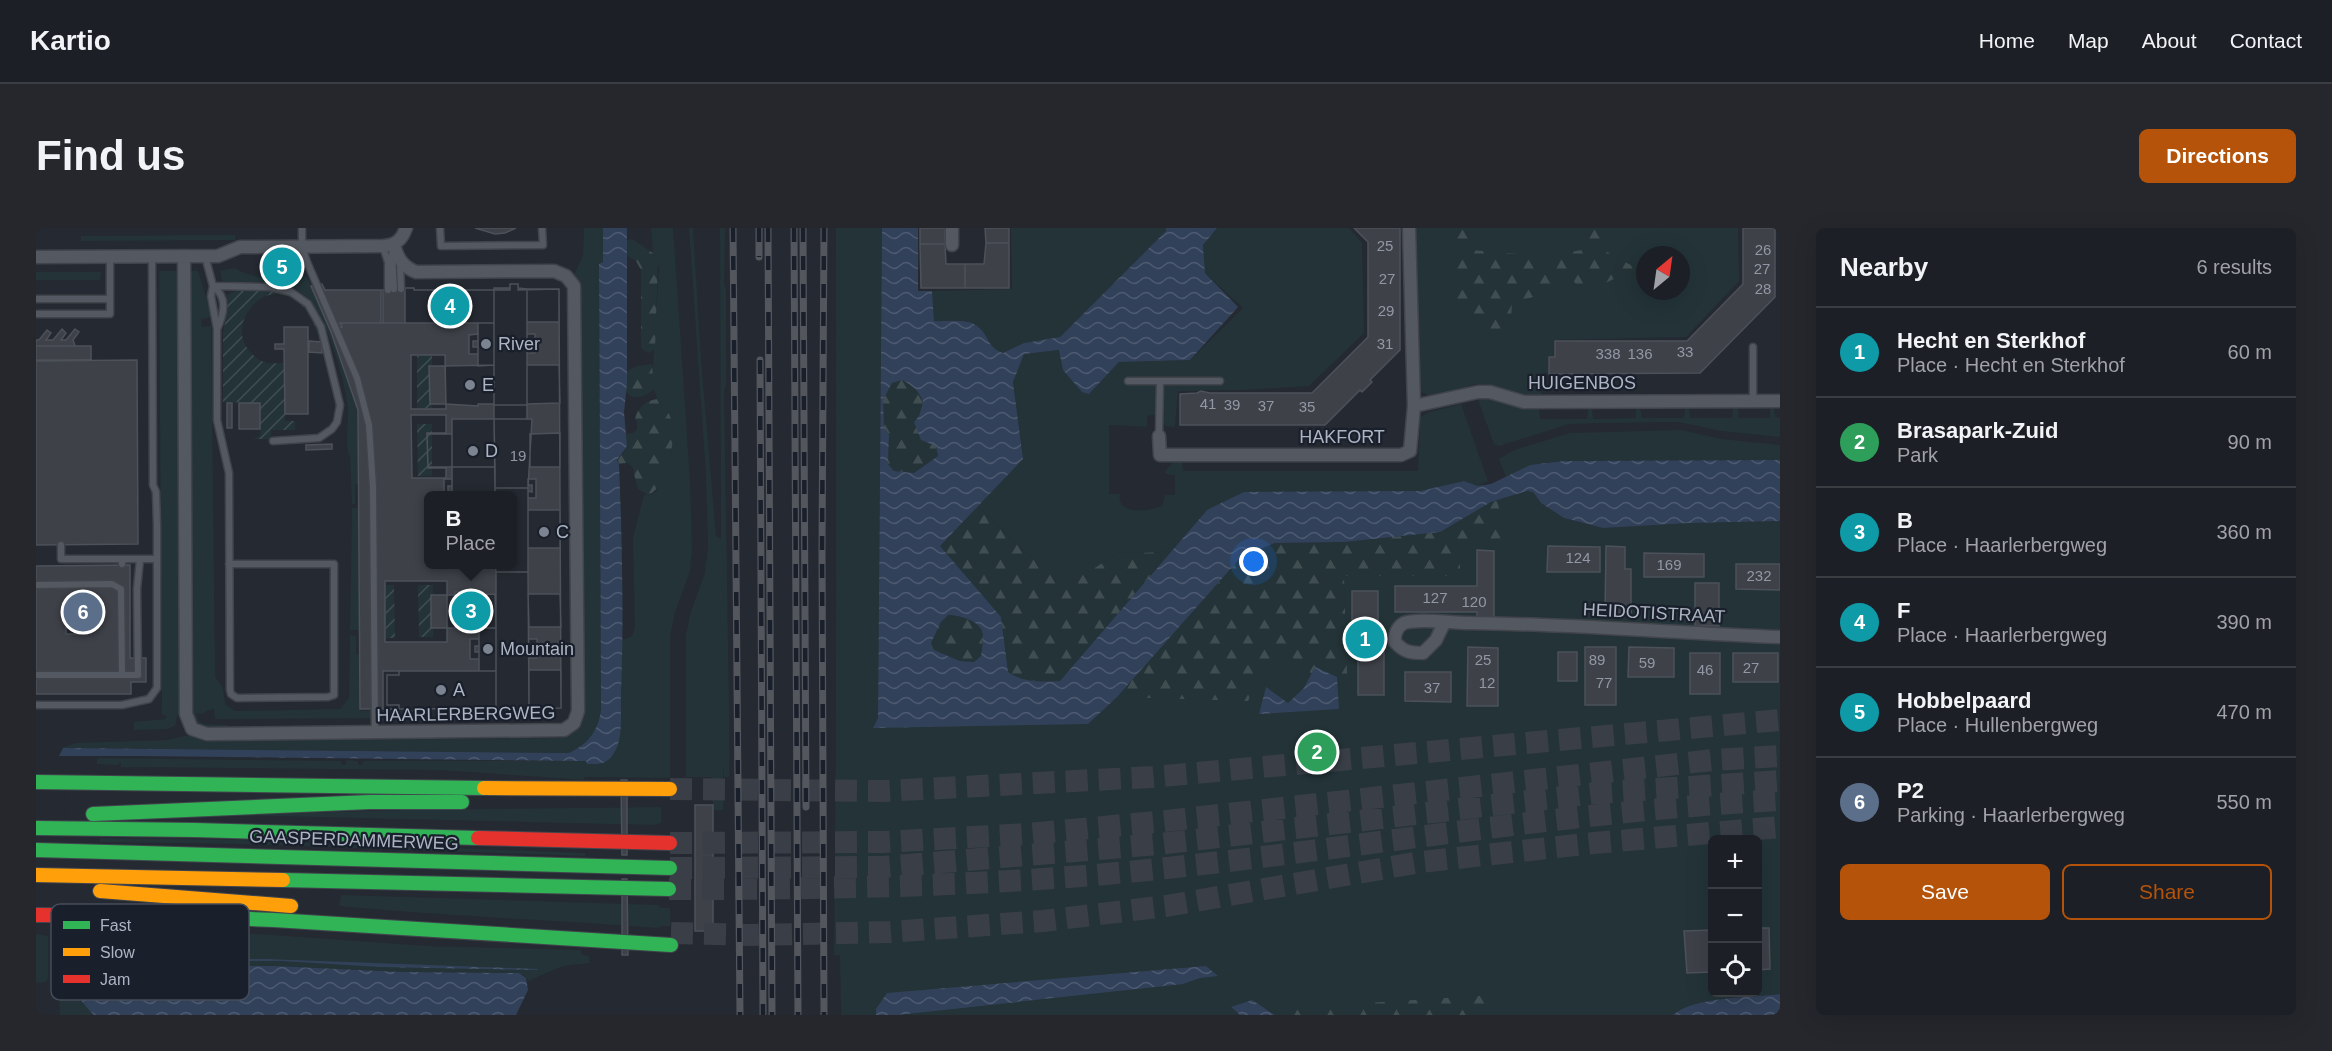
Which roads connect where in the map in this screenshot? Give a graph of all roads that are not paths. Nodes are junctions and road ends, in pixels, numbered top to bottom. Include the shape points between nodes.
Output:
1 (302, 228) edge
2 (406, 228) edge
3 (440, 228) edge
4 (542, 228) edge
5 (952, 228) edge
6 (1409, 228) edge
7 (389, 245) junction
8 (952, 245) dead end
9 (302, 247) junction
10 (152, 256) junction
11 (184, 256) junction
12 (205, 256) junction
13 (36, 257) edge
14 (110, 257) junction
15 (399, 259) junction
16 (213, 286) junction
17 (36, 299) edge
18 (110, 299) junction
19 (36, 314) edge
20 (217, 329) junction
21 (1753, 347) dead end
22 (1128, 381) dead end
23 (1160, 381) junction
24 (1220, 381) dead end
25 (1780, 400) edge
26 (1753, 401) junction
27 (1414, 406) junction
28 (1159, 436) joint
29 (273, 441) dead end
30 (61, 545) dead end
31 (140, 559) junction
32 (157, 559) junction
33 (230, 564) junction
34 (36, 585) edge
35 (1444, 623) dead end
36 (1780, 637) edge
37 (36, 675) edge
38 (123, 675) junction
39 (36, 705) edge
40 (375, 728) junction
41 (38, 782) edge
42 (97, 821) junction
43 (38, 828) edge
44 (670, 843) tunnel mouth
45 (38, 850) edge
46 (670, 868) tunnel mouth
47 (38, 875) edge
48 (97, 883) junction
49 (669, 889) tunnel mouth
50 (249, 919) edge
51 (567, 930) dead end
52 (601, 933) dead end
53 (497, 936) junction
54 (670, 939) junction

1 - 9 lane
2 - 7 street via 404,236
3 - 4 lane via 441,246 543,245
5 - 8 street
6 - 27 street, HAKFORT
7 - 9 street
7 - 15 street
7 - 15 lane via 388,262 395,290
9 - 12 street via 240,247 222,255
9 - 40 lane via 357,378 369,425
10 - 11 street
10 - 14 street
10 - 32 lane
11 - 12 street
11 - 40 street, HAARLERBERGWEG via 188,723 196,732 207,734
12 - 16 lane
13 - 14 street
14 - 18 lane
15 - 40 street, HAARLERBERGWEG via 416,272 556,272 574,286 578,711 573,724 561,731
16 - 20 lane
16 - 20 lane via 223,296 224,309
16 - 29 lane via 291,291 308,304 321,327 340,405 337,422 319,438
17 - 18 lane
18 - 19 lane via 110,314
20 - 33 lane via 217,420 229,472
21 - 26 lane
22 - 23 lane
23 - 24 lane
23 - 28 lane, HAKFORT
25 - 26 street, HUIGENBOS
26 - 27 street, HUIGENBOS via 1524,402 1478,392
27 - 28 street, HAKFORT via 1410,451 1401,455 1160,455
30 - 31 lane via 61,559
31 - 32 lane
31 - 38 lane via 138,675
32 - 39 lane via 157,688 152,697 122,705
33 - 33 lane via 231,694 237,698 328,698 334,694 334,564
34 - 38 lane via 112,584 121,589
35 - 36 street, HEIDOTISTRAAT via 1526,623
37 - 38 lane
41 - 42 highway via 588,790 670,795 370,802
42 - 43 highway, GAASPERDAMMERWEG
42 - 44 highway, GAASPERDAMMERWEG
45 - 46 highway, GAASPERDAMMERWEG
47 - 48 highway
48 - 49 highway
48 - 54 highway via 313,908
50 - 53 highway
51 - 53 lane
52 - 54 lane
53 - 54 highway

